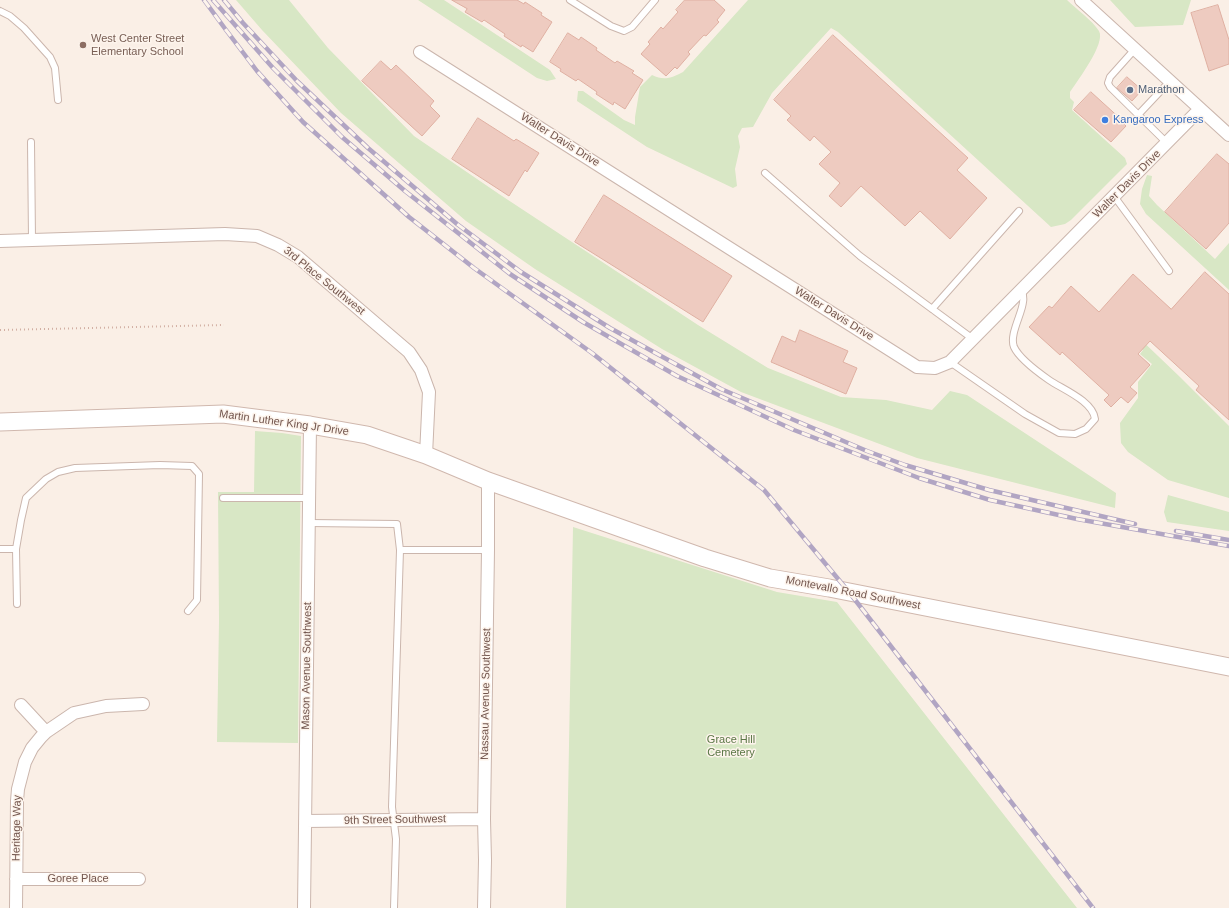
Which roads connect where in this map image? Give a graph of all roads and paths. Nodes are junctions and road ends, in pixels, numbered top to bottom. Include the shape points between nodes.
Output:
1 (570, 0) edge
2 (655, 0) edge
3 (1081, 0) edge
4 (0, 12) edge
5 (1135, 49) junction
6 (420, 52) dead end
7 (1170, 81) junction
8 (58, 100) dead end
9 (1200, 109) junction
10 (1138, 115) junction
11 (1229, 135) edge
12 (31, 142) dead end
13 (1167, 143) junction
14 (765, 173) dead end
15 (1114, 196) junction
16 (1020, 211) dead end
17 (32, 240) junction
18 (0, 241) edge
19 (1169, 271) dead end
20 (1022, 289) junction
21 (932, 309) junction
22 (224, 324) dead end
23 (0, 330) edge
24 (973, 339) junction
25 (950, 362) junction
26 (0, 422) edge
27 (310, 425) junction
28 (426, 454) junction
29 (488, 481) junction
30 (223, 498) dead end
31 (309, 498) junction
32 (309, 523) junction
33 (0, 549) edge
34 (16, 549) junction
35 (400, 550) junction
36 (488, 550) junction
37 (17, 604) dead end
38 (188, 611) dead end
39 (1229, 667) edge
40 (143, 704) dead end
41 (21, 705) dead end
42 (46, 732) junction
43 (484, 819) junction
44 (393, 820) junction
45 (305, 821) junction
46 (16, 879) junction
47 (139, 879) dead end
48 (16, 908) edge
49 (304, 908) edge
50 (394, 908) edge
51 (484, 908) edge

1 - 2 lane via 611,26 624,31 632,27
3 - 5 street
4 - 8 lane via 10,16 24,28 50,57 55,68
5 - 7 street
5 - 10 lane via 1110,77 1108,83
6 - 25 street, Walter Davis Drive via 917,367 935,368
7 - 9 street
7 - 10 lane
9 - 11 street
9 - 13 street, Walter Davis Drive
10 - 13 lane
12 - 17 lane
13 - 15 street, Walter Davis Drive
14 - 21 lane via 860,256
15 - 19 lane
15 - 20 street, Walter Davis Drive
16 - 21 lane
17 - 18 street, 3rd Place Southwest
17 - 28 street, 3rd Place Southwest via 225,234 257,236 278,244 409,352 421,370 429,392
20 - 24 street, Walter Davis Drive
20 - 25 lane via 1023,302 1013,345 1017,352 1048,380 1088,405 1095,418 1086,429 1075,434 1059,433 1025,414
21 - 24 lane
22 - 23 path
24 - 25 street, Walter Davis Drive
26 - 27 main road, Martin Luther King Jr Drive via 223,414
27 - 28 main road, Martin Luther King Jr Drive via 368,435
27 - 31 street, Mason Avenue Southwest
28 - 29 main road, Martin Luther King Jr Drive
29 - 36 street, Nassau Avenue Southwest
29 - 39 main road, Montevallo Road Southwest via 705,558 770,578
30 - 31 lane
31 - 32 street, Mason Avenue Southwest
32 - 35 lane via 398,524
32 - 45 street, Mason Avenue Southwest
33 - 34 lane
34 - 37 lane
34 - 38 lane via 26,498 46,479 58,472 75,468 192,466 199,474 197,600
35 - 36 lane
35 - 44 lane
36 - 43 street, Nassau Avenue Southwest
40 - 42 street, Heritage Way via 106,706 74,713
41 - 42 street
42 - 46 street, Heritage Way via 32,748 25,762 18,789
43 - 44 street, 9th Street Southwest
43 - 51 street, Nassau Avenue Southwest
44 - 45 street, 9th Street Southwest
44 - 50 lane via 396,838
45 - 49 street, Mason Avenue Southwest
46 - 47 street, Goree Place
46 - 48 street, Heritage Way

